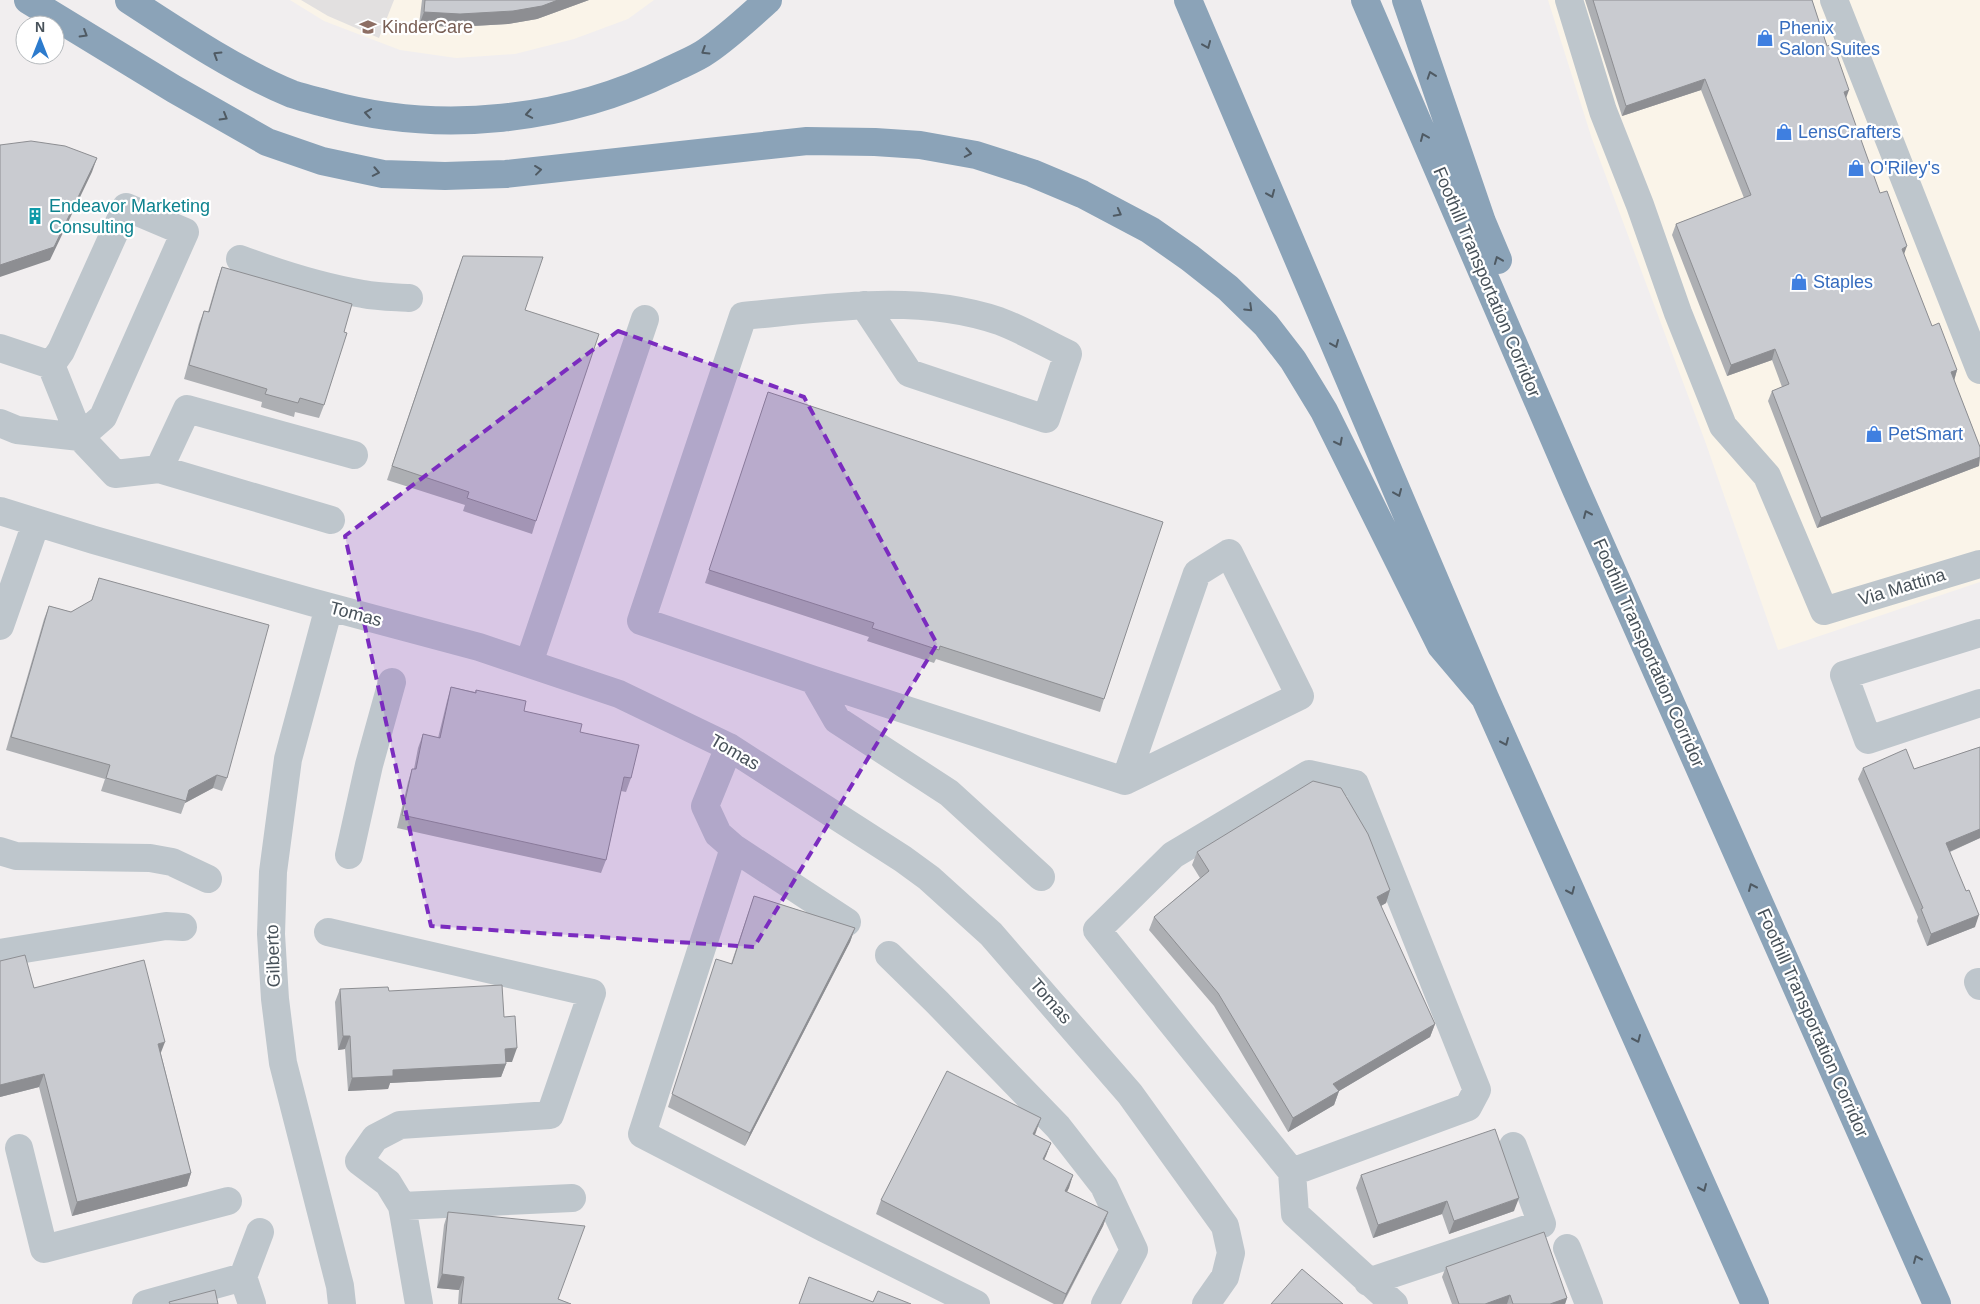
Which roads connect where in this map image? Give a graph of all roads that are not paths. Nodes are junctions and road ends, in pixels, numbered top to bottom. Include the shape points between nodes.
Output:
1 (28, 0) edge
2 (128, 0) edge
3 (768, 0) edge
4 (1188, 0) edge
5 (1365, 0) edge
6 (1406, 0) edge
7 (1569, 0) edge
8 (1834, 0) edge
9 (240, 259) dead end
10 (409, 298) dead end
11 (864, 305) junction
12 (645, 319) dead end
13 (0, 348) edge
14 (51, 365) junction
15 (1980, 370) edge
16 (0, 423) edge
17 (80, 437) junction
18 (354, 455) dead end
19 (159, 469) junction
20 (1575, 487) junction
21 (0, 511) edge
22 (331, 520) dead end
23 (36, 523) junction
24 (1980, 564) edge
25 (329, 607) junction
26 (0, 626) edge
27 (1980, 633) edge
28 (529, 663) junction
29 (814, 680) junction
30 (392, 682) dead end
31 (1485, 698) junction
32 (1980, 703) edge
33 (729, 747) junction
34 (1125, 782) junction
35 (734, 848) junction
36 (0, 851) edge
37 (349, 855) dead end
38 (1041, 877) dead end
39 (208, 879) dead end
40 (847, 922) dead end
41 (183, 927) dead end
42 (328, 932) dead end
43 (0, 953) edge
44 (889, 955) dead end
45 (1513, 1146) dead end
46 (19, 1148) dead end
47 (1292, 1172) junction
48 (572, 1198) dead end
49 (228, 1201) dead end
50 (402, 1206) junction
51 (260, 1232) dead end
52 (1568, 1248) dead end
53 (243, 1277) junction
54 (1368, 1282) junction
55 (146, 1304) edge
56 (252, 1304) edge
57 (342, 1304) edge
58 (419, 1304) edge
59 (976, 1304) edge
60 (1105, 1304) edge
61 (1206, 1304) edge
62 (1394, 1304) edge
63 (1589, 1304) edge
64 (1755, 1304) edge
65 (1937, 1304) edge

1 -> 31 highway via 267,142 322,160 383,174 506,174 807,141 875,142 920,145 976,155 1082,194 1150,230 1190,258 1228,288 1266,325 1293,360 1324,411 1442,646
3 -> 2 highway via 706,52 642,83 578,106 514,117 463,120 403,118 349,110 293,94 230,63
4 -> 31 highway
20 -> 5 highway, Foothill Transportation Corridor
20 -> 6 highway via 1574,448 1482,222
7 - 24 street, Via Mattina via 1603,111 1723,426 1767,476 1824,611
8 - 15 street
9 - 10 street via 320,285
11 - 11 street via 909,373 1046,419 1068,354 1000,322 935,306
11 - 29 street via 743,316 641,621
12 - 28 street
13 - 14 street
14 - 17 street
14 - 17 street via 61,351 126,207 185,232 103,417
16 - 17 street via 17,430
17 - 19 street via 115,474
18 - 19 street via 187,410
19 - 22 street
65 -> 20 highway, Foothill Transportation Corridor
21 - 23 street, Tomas
23 - 25 street, Tomas
23 - 26 street
25 - 28 street, Tomas
25 - 57 street, Gilberto via 288,759 273,872 271,934 283,1063
27 - 32 street via 1844,675 1868,740
28 - 33 street, Tomas via 619,694
29 - 34 street
29 - 38 street via 837,720 949,793
30 - 37 street
31 -> 64 highway
33 - 35 street via 705,806 718,834
33 - 61 street, Tomas via 929,878 991,934 1038,985 1130,1094 1225,1226 1231,1253 1225,1277
34 - 34 street via 1197,573 1229,553 1300,696
35 - 40 street
35 - 59 street via 642,1134
36 - 39 street via 16,856 150,858 172,862
41 - 43 street via 166,926
42 - 50 street via 592,993 550,1115 400,1125 375,1138 359,1161 388,1183
44 - 60 street via 1058,1127 1104,1186 1134,1250
45 - 54 street via 1542,1224
46 - 49 street via 44,1249
47 - 47 street via 1097,930 1174,854 1309,774 1355,784 1477,1090 1468,1107
47 - 54 street via 1295,1214
48 - 50 street
50 - 58 street
51 - 53 street
52 - 63 street
53 - 55 street
53 - 56 street
54 - 62 street

